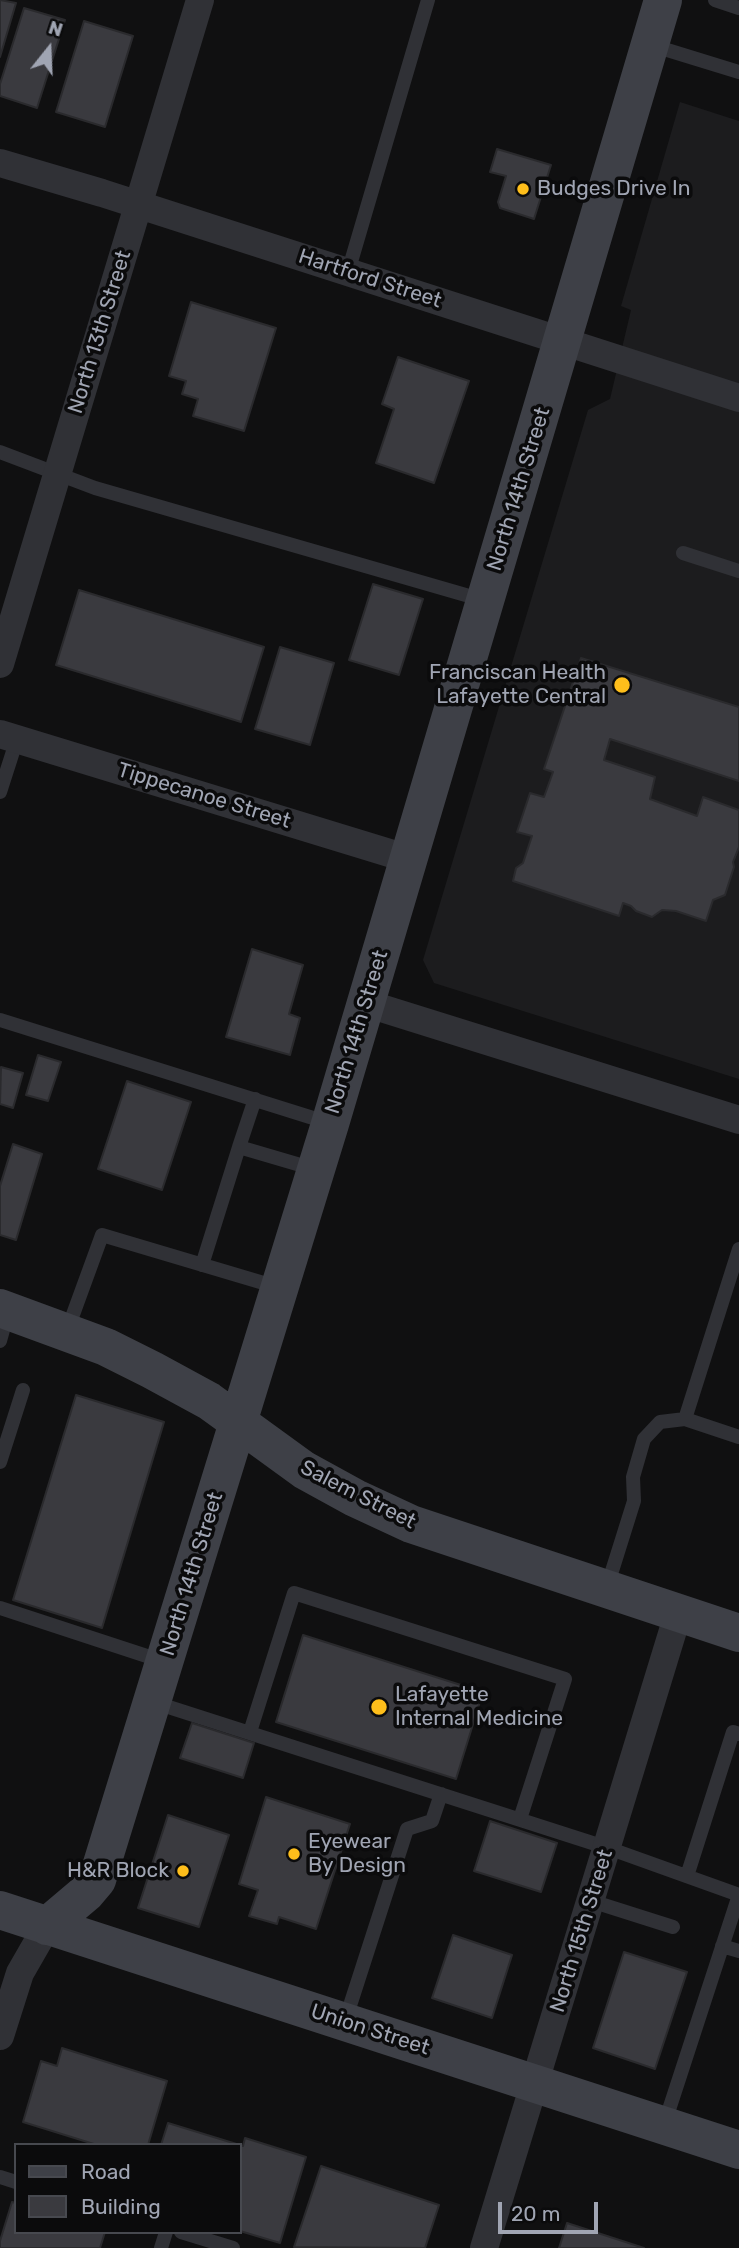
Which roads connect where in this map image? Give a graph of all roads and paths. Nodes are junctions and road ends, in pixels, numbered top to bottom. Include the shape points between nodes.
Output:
1 (200, 0) edge
2 (428, 0) edge
3 (663, 0) edge
4 (715, 0) edge
5 (739, 8) edge
6 (649, 45) junction
7 (739, 72) edge
8 (0, 163) edge
9 (138, 205) junction
10 (348, 272) junction
11 (563, 341) junction
12 (739, 398) edge
13 (0, 452) edge
14 (57, 473) junction
15 (683, 553) dead end
16 (739, 571) edge
17 (486, 601) junction
18 (0, 664) edge
19 (8, 736) edge
20 (0, 792) edge
21 (409, 859) junction
22 (365, 1003) junction
23 (0, 1020) edge
24 (255, 1099) junction
25 (739, 1120) edge
26 (330, 1124) junction
27 (239, 1147) junction
28 (316, 1169) junction
29 (739, 1248) edge
30 (202, 1265) junction
31 (279, 1288) junction
32 (3, 1320) edge
33 (67, 1332) junction
34 (23, 1390) dead end
35 (0, 1417) edge
36 (685, 1419) junction
37 (239, 1421) junction
38 (11, 1428) junction
39 (739, 1437) edge
40 (0, 1462) edge
41 (606, 1589) junction
42 (0, 1608) edge
43 (678, 1614) junction
44 (739, 1633) edge
45 (164, 1662) junction
46 (152, 1702) junction
47 (250, 1732) junction
48 (739, 1734) edge
49 (441, 1794) junction
50 (520, 1819) junction
51 (608, 1848) junction
52 (687, 1876) junction
53 (739, 1895) edge
54 (591, 1901) junction
55 (0, 1910) edge
56 (47, 1926) junction
57 (673, 1927) dead end
58 (722, 1946) junction
59 (739, 1951) edge
60 (6, 1997) edge
61 (344, 2022) junction
62 (0, 2036) edge
63 (536, 2082) junction
64 (664, 2126) junction
65 (739, 2150) edge
66 (188, 2234) edge
67 (233, 2248) edge
68 (484, 2248) edge

1 - 9 street, North 13th Street
2 - 10 lane
3 - 6 street, North 14th Street
4 - 5 lane
6 - 7 lane
6 - 11 street, North 14th Street
8 - 9 street, Hartford Street
9 - 10 street, Hartford Street
9 - 14 street, North 13th Street
10 - 11 street, Hartford Street
11 - 12 street, Hartford Street
11 - 17 street, North 14th Street
13 - 14 lane
14 - 17 lane via 95,488
14 - 18 street, North 13th Street
15 - 16 lane
17 - 21 street, North 14th Street
19 - 20 lane
19 - 21 street, Tippecanoe Street
21 - 22 street, North 14th Street
22 - 25 street
22 - 26 street, North 14th Street
23 - 24 lane
24 - 26 lane
24 - 27 lane
26 - 28 street, North 14th Street
27 - 28 lane
27 - 30 lane
28 - 31 street, North 14th Street
29 - 36 lane
30 - 31 lane
30 - 33 lane via 102,1235
31 - 37 street, North 14th Street
32 - 33 street, Salem Street
33 - 37 street, Salem Street via 152,1370
34 - 38 lane
35 - 38 lane
36 - 39 lane
36 - 41 lane via 660,1422 644,1439 633,1477 634,1501
37 - 41 street, Salem Street via 303,1470 411,1524
37 - 45 street, North 14th Street
38 - 40 lane
41 - 43 street, Salem Street
42 - 45 lane
43 - 44 street, Salem Street
43 - 51 street, North 15th Street
45 - 46 street, North 14th Street
46 - 47 lane
46 - 56 street, North 14th Street via 97,1880
47 - 49 lane
47 - 50 lane via 294,1593 565,1679
48 - 52 lane via 733,1732
49 - 50 lane
49 - 61 lane via 432,1821 407,1829
50 - 51 lane
51 - 52 lane
51 - 54 street, North 15th Street
52 - 53 lane
53 - 58 lane
54 - 57 lane
54 - 63 street, North 15th Street
55 - 56 street, Union Street
56 - 60 street, North 14th Street
56 - 61 street, Union Street
58 - 59 lane
58 - 64 lane
60 - 62 street, North 14th Street
61 - 63 street, Union Street
63 - 64 street, Union Street
63 - 68 street, North 15th Street
64 - 65 street, Union Street
66 - 67 lane

